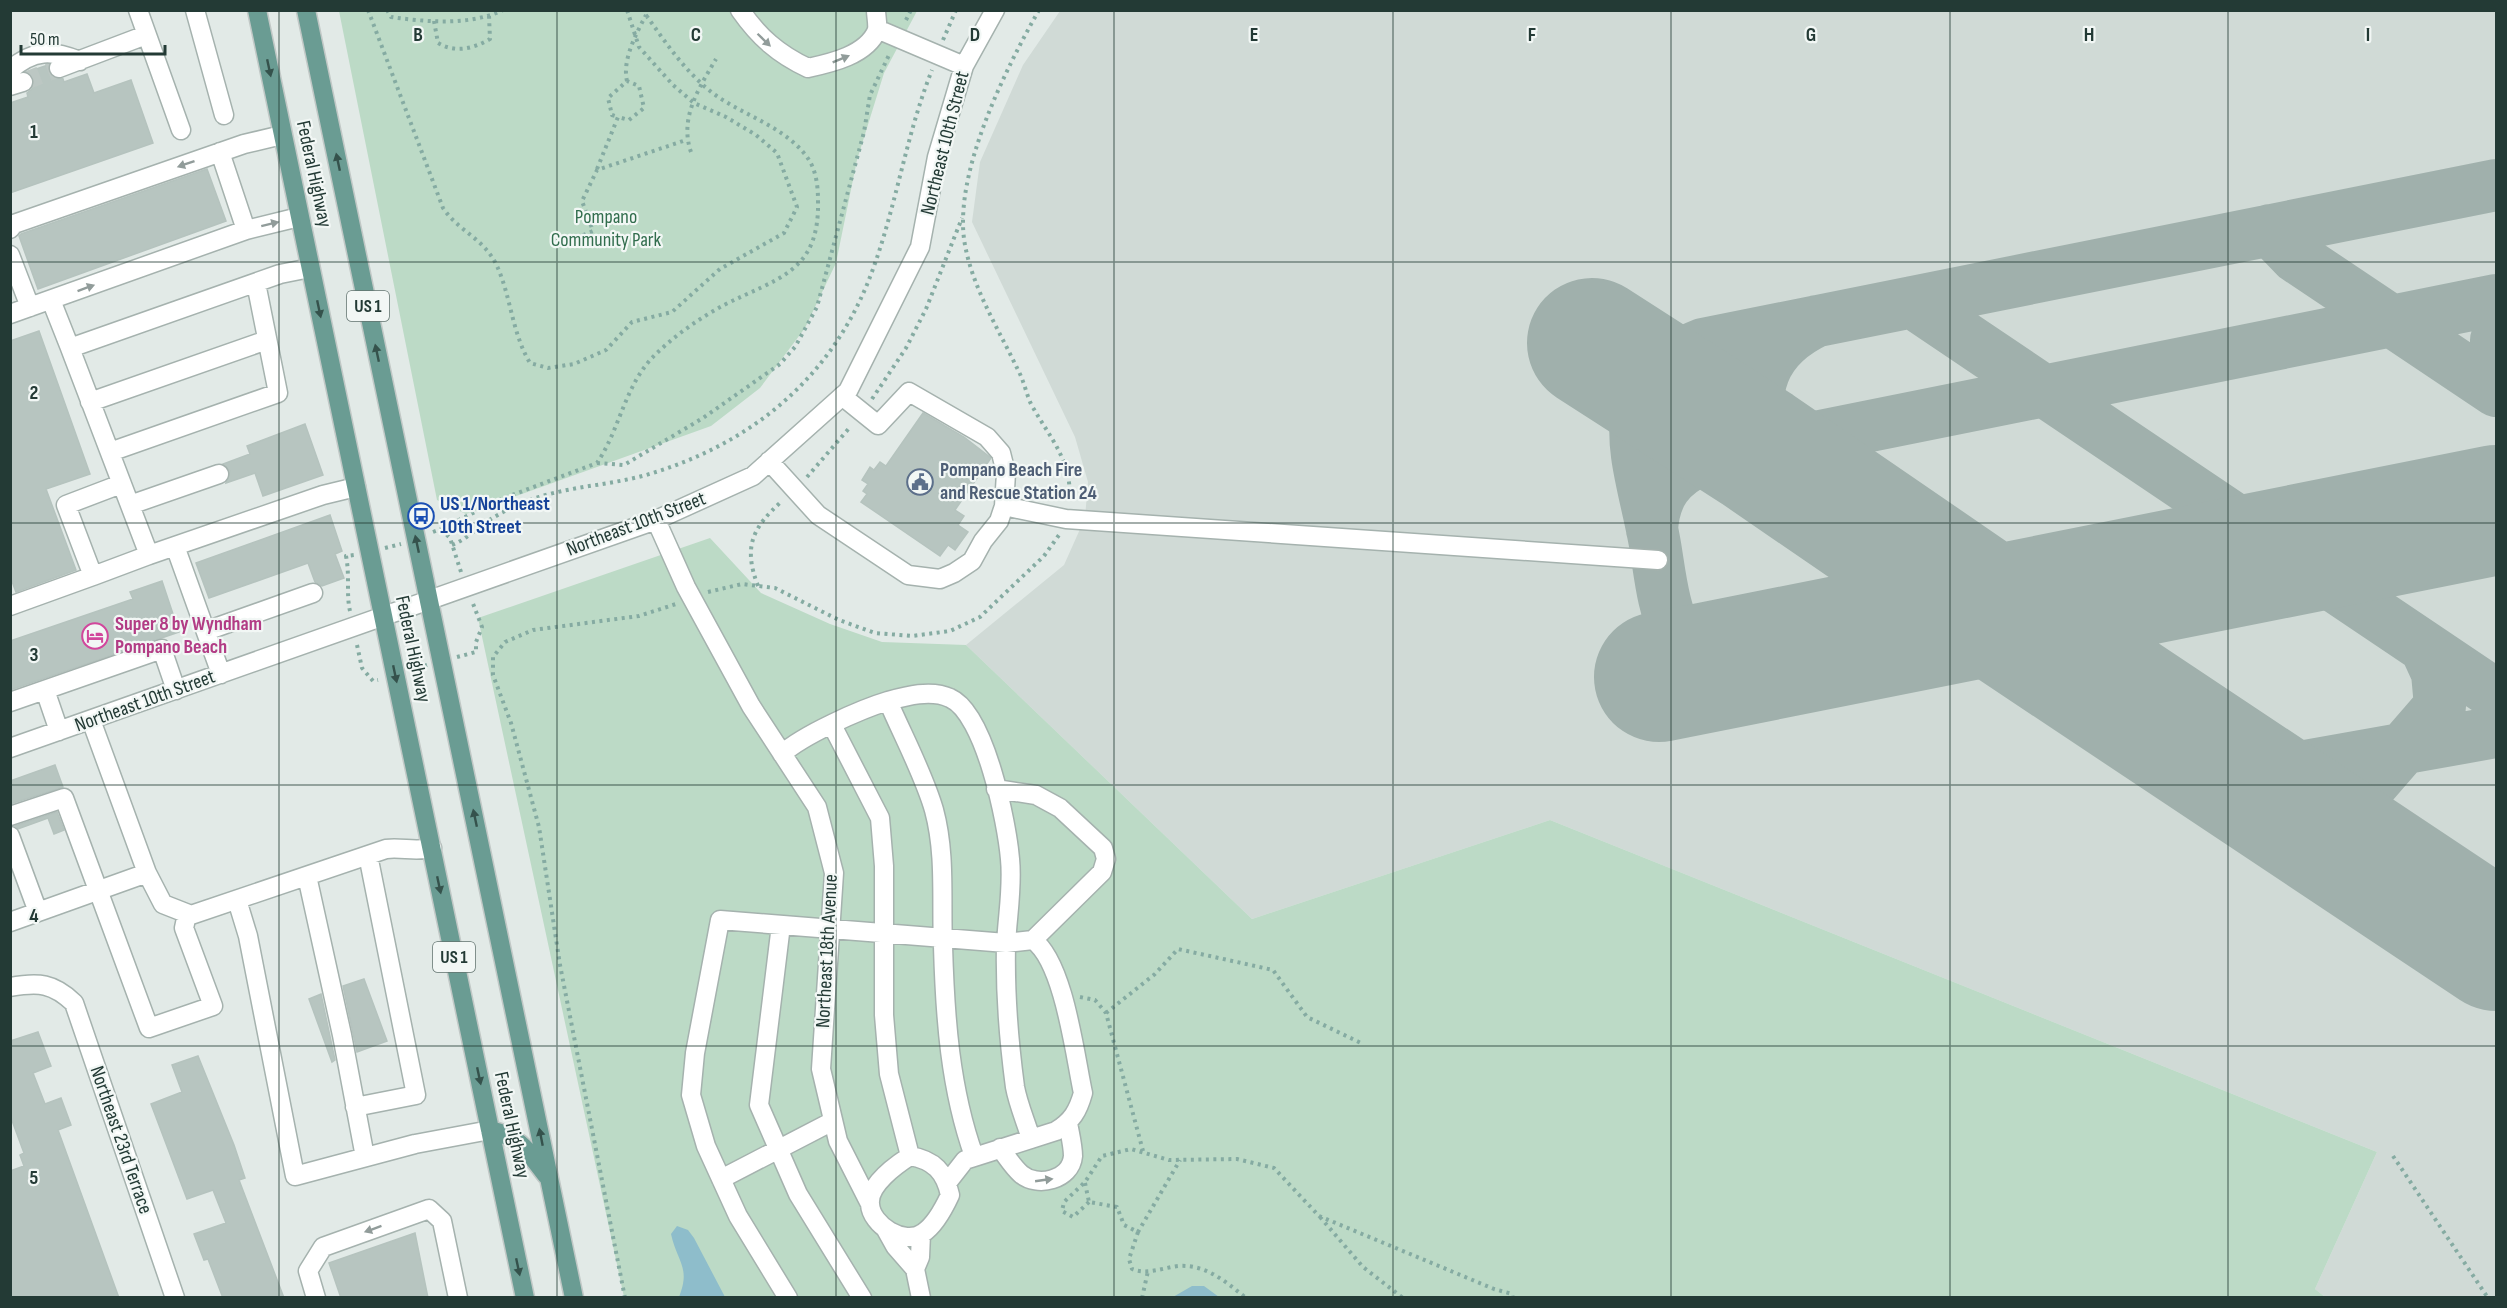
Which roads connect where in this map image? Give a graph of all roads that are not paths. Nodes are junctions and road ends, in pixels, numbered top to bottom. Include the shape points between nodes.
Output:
1 (138, 10) edge
2 (195, 10) edge
3 (257, 10) edge
4 (306, 10) edge
5 (740, 10) edge
6 (995, 10) edge
7 (877, 20) edge
8 (146, 35) junction
9 (80, 61) junction
10 (964, 66) junction
11 (59, 68) tunnel mouth
12 (15, 79) edge
13 (224, 115) dead end
14 (181, 130) dead end
15 (282, 135) junction
16 (220, 152) junction
17 (299, 217) junction
18 (10, 229) edge
19 (246, 230) junction
20 (10, 255) edge
21 (310, 268) junction
22 (256, 283) junction
23 (51, 300) junction
24 (30, 307) junction
25 (10, 314) edge
26 (267, 339) junction
27 (70, 348) junction
28 (842, 396) junction
29 (90, 402) junction
30 (110, 452) junction
31 (770, 461) junction
32 (219, 474) dead end
33 (122, 484) junction
34 (356, 487) junction
35 (130, 505) junction
36 (1004, 506) junction
37 (656, 520) junction
38 (175, 546) junction
39 (148, 555) junction
40 (1658, 560) dead end
41 (93, 576) junction
42 (313, 593) dead end
43 (429, 601) junction
44 (10, 606) edge
45 (384, 616) junction
46 (206, 631) junction
47 (221, 674) junction
48 (45, 690) junction
49 (177, 690) junction
50 (888, 701) junction
51 (10, 702) edge
52 (91, 720) junction
53 (832, 725) junction
54 (59, 731) junction
55 (10, 748) edge
56 (782, 754) junction
57 (996, 789) junction
58 (10, 816) edge
59 (10, 836) edge
60 (432, 848) junction
61 (368, 855) junction
62 (147, 873) junction
63 (307, 876) junction
64 (97, 891) junction
65 (237, 900) junction
66 (38, 912) junction
67 (187, 914) junction
68 (10, 922) edge
69 (782, 925) junction
70 (831, 929) junction
71 (883, 934) junction
72 (943, 937) junction
73 (1034, 940) junction
74 (1006, 943) junction
75 (10, 987) edge
76 (355, 1107) junction
77 (833, 1121) junction
78 (1068, 1123) junction
79 (490, 1130) junction
80 (1031, 1139) junction
81 (777, 1148) junction
82 (1000, 1148) junction
83 (910, 1156) junction
84 (974, 1156) junction
85 (365, 1157) junction
86 (721, 1179) junction
87 (550, 1180) junction
88 (947, 1183) junction
89 (869, 1202) junction
90 (885, 1228) junction
91 (921, 1234) junction
92 (915, 1269) junction
93 (175, 1298) edge
94 (316, 1298) edge
95 (458, 1298) edge
96 (525, 1298) edge
97 (574, 1298) edge
98 (788, 1298) edge
99 (862, 1298) edge
100 (921, 1298) edge

1 - 8 street
2 - 13 street
3 -> 15 main road, Federal Highway / US 1
43 -> 4 main road, Federal Highway / US 1
5 -> 7 street via 776,51 808,68 851,55 870,40
6 - 10 street, Northeast 10th Street
7 - 10 street via 899,38
8 - 9 street
8 - 14 street
9 - 11 street
9 - 12 street via 49,52 19,62
10 - 28 street, Northeast 10th Street via 938,157 920,247
15 - 16 street
15 - 17 main road, Federal Highway / US 1
16 -> 18 street via 14,224
16 - 19 street
19 -> 17 street
17 - 21 main road, Federal Highway / US 1
23 -> 19 street
20 - 24 street
21 - 22 street
21 -> 34 main road, Federal Highway / US 1
22 - 26 street
22 - 27 street
23 - 24 street
23 - 27 street
24 - 25 street
26 - 29 street
26 - 30 street via 278,393
27 - 29 street
28 - 31 street, Northeast 10th Street
28 - 36 street via 878,425 909,392 987,437 1000,453 1006,473
29 - 30 street
30 - 33 street
31 - 36 street via 818,515 908,575 940,579 972,561
31 - 37 street, Northeast 10th Street via 753,476
32 - 35 street
33 - 35 street
33 - 41 street via 66,505
34 - 38 street
34 - 45 main road, Federal Highway / US 1
35 - 39 street
36 - 40 street via 1066,519
37 - 43 street, Northeast 10th Street
37 - 56 street, Northeast 18th Avenue via 693,599
38 - 39 street
38 - 46 street
39 - 41 street
41 - 44 street
42 - 46 street
43 - 45 street, Northeast 10th Street
87 -> 43 main road, Federal Highway / US 1
45 - 47 street, Northeast 10th Street
45 -> 60 main road, Federal Highway / US 1
46 - 47 street
47 - 49 street, Northeast 10th Street
48 - 49 street via 162,649
48 - 51 street
48 - 54 street
49 - 52 street, Northeast 10th Street
50 - 53 street via 862,708
50 - 57 street via 912,695 951,698 970,713 987,752
50 - 72 street via 934,810 943,866
52 - 54 street, Northeast 10th Street
52 - 62 street
53 - 56 street
53 - 71 street via 880,818
54 - 55 street, Northeast 10th Street
56 - 70 street, Northeast 18th Avenue via 817,807 834,873
57 - 73 street via 1036,795 1060,808 1102,848 1106,859 1102,872
57 - 74 street via 1011,861
58 - 64 street via 64,798
59 - 66 street
60 - 61 street via 415,852 398,848
60 -> 79 main road, Federal Highway / US 1
61 - 63 street
61 - 76 street via 416,1095
62 - 64 street
62 - 67 street via 163,904
63 - 65 street
63 - 76 street
64 - 66 street
64 - 67 street via 149,1028 213,1006 184,928
65 - 67 street
65 - 85 street via 248,936 295,1176
66 - 68 street
69 - 70 street
69 - 81 street via 759,1105
69 - 86 street via 720,920 691,1095 706,1146
70 - 71 street
70 - 77 street, Northeast 18th Avenue via 821,1069
71 - 72 street
71 - 83 street via 884,1015 890,1074
72 - 74 street
72 - 84 street via 947,1034 956,1089
73 - 74 street
73 - 78 street via 1048,959 1062,994 1083,1093 1078,1110
74 - 80 street via 1015,1089
75 - 93 street, Northeast 23rd Terrace via 30,983 58,988 74,1003
76 - 85 street
77 - 81 street
77 - 89 street, Northeast 18th Avenue via 838,1141
78 - 80 street
82 -> 78 street via 1022,1174 1032,1181 1044,1182 1068,1169 1073,1158
79 - 85 street
79 - 87 main road via 508,1134 522,1144
79 -> 96 main road, Federal Highway / US 1
80 - 82 street
81 - 86 street
81 - 99 street via 798,1194
82 - 84 street
83 - 88 street via 933,1163
83 - 89 street via 896,1164 875,1187
84 - 88 street via 965,1160
86 - 98 street via 738,1216
87 - 97 main road, Federal Highway / US 1
88 - 91 street via 950,1195 944,1207
89 - 90 street
90 - 91 street via 909,1236
90 - 92 street
91 - 92 street
92 - 100 street
95 -> 94 street via 442,1221 429,1209 323,1247 308,1271

